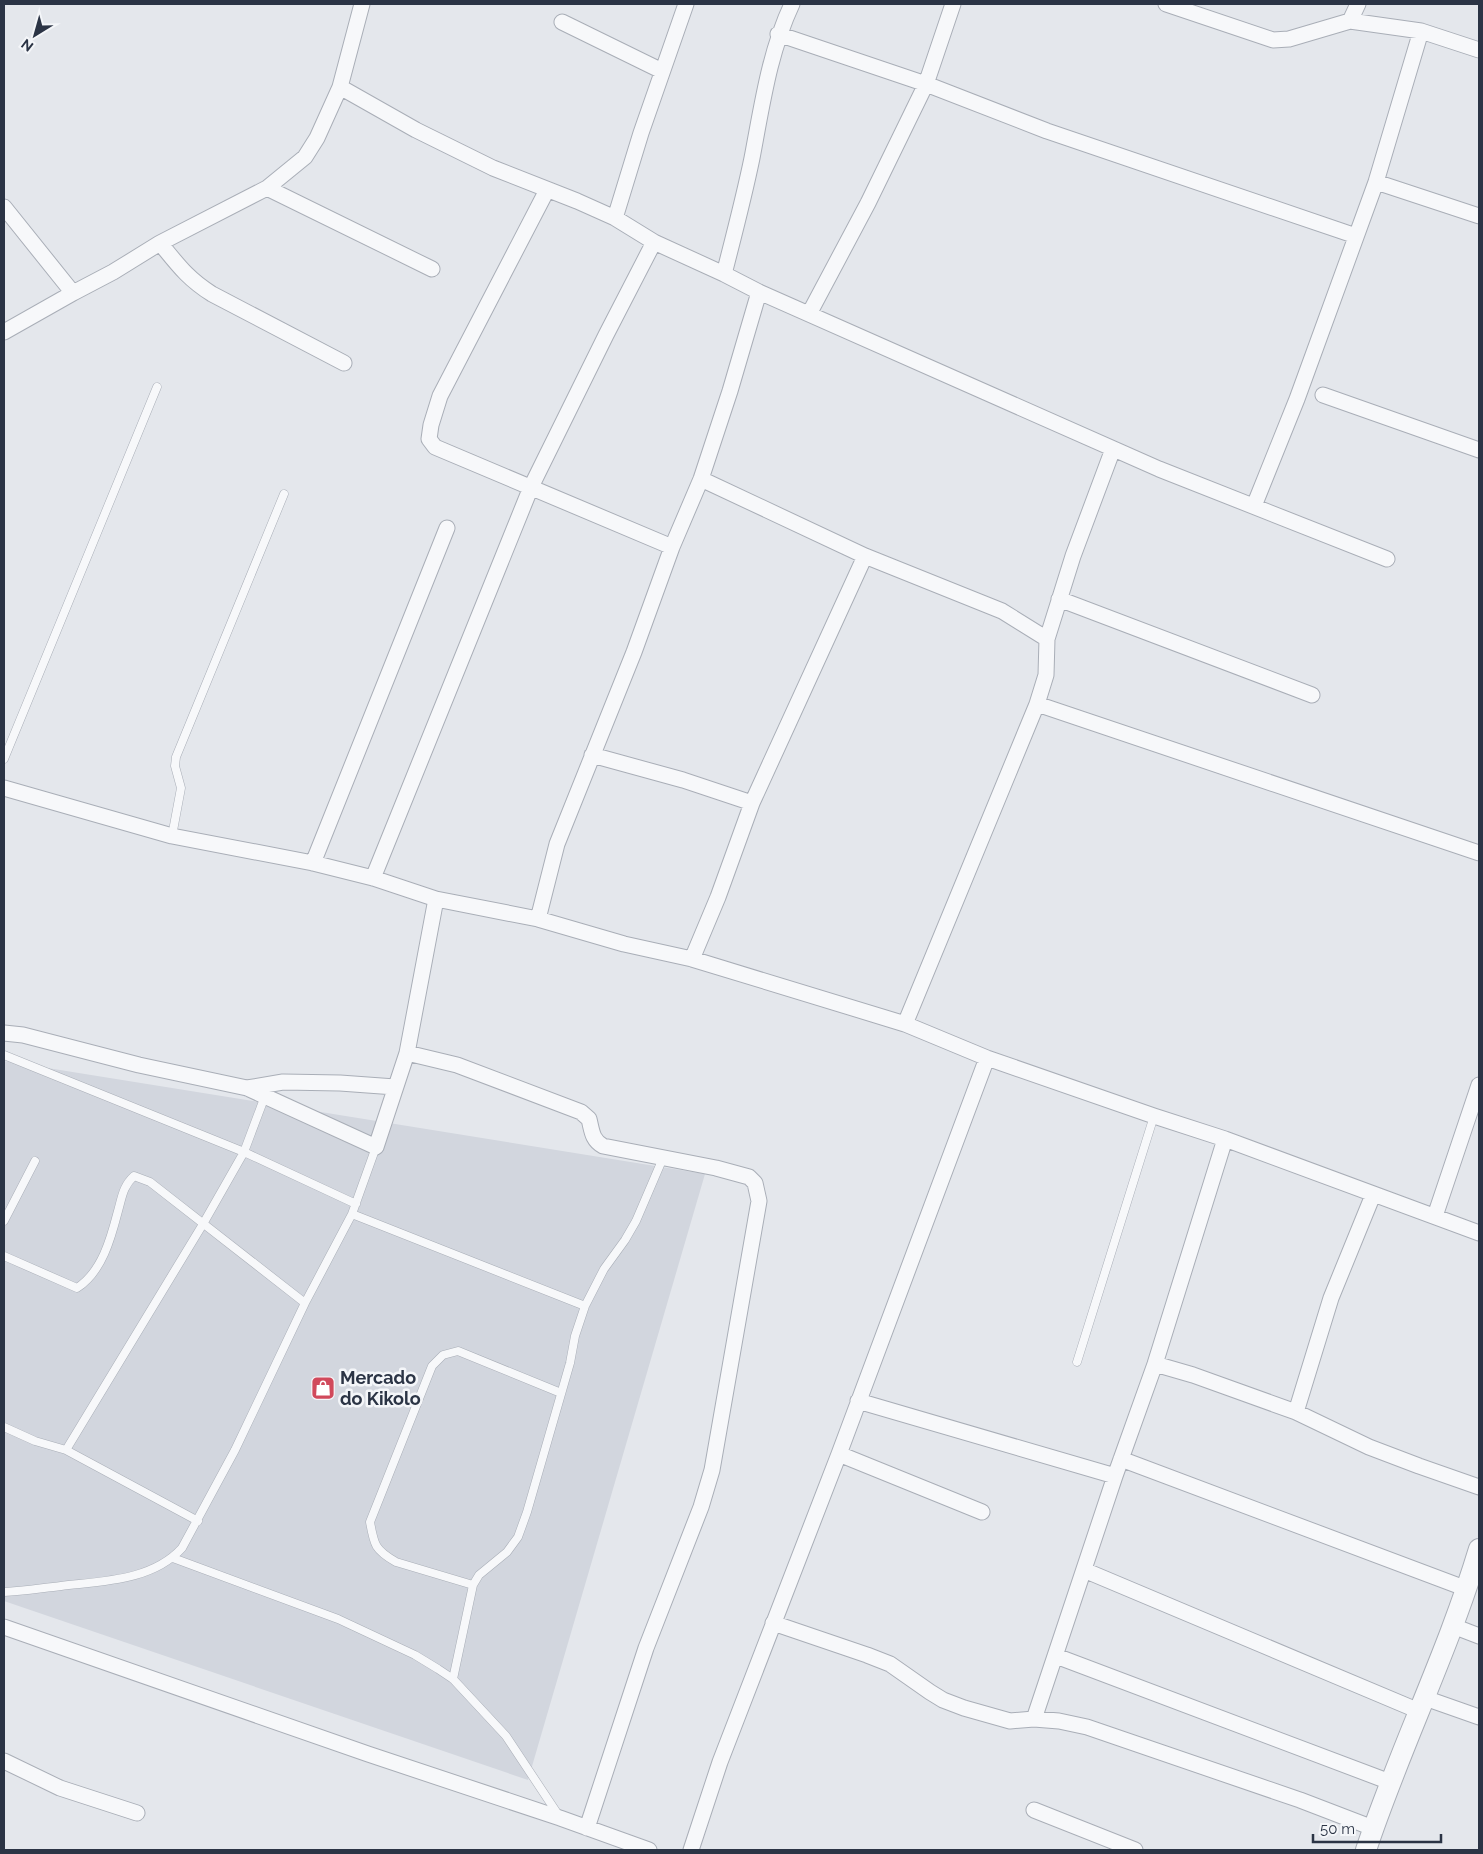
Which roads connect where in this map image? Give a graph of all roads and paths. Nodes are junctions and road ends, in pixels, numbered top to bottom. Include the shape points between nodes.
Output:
1 (362, 4) edge
2 (686, 4) edge
3 (792, 4) edge
4 (953, 4) edge
5 (1166, 4) edge
6 (1358, 4) edge
7 (1350, 21) junction
8 (562, 22) dead end
9 (1421, 31) junction
10 (778, 34) junction
11 (1479, 50) edge
12 (662, 71) junction
13 (926, 84) junction
14 (340, 87) junction
15 (1376, 182) junction
16 (267, 188) junction
17 (547, 190) junction
18 (4, 207) edge
19 (1479, 216) edge
20 (615, 218) junction
21 (1356, 236) junction
22 (654, 242) junction
23 (160, 243) junction
24 (432, 269) dead end
25 (724, 274) junction
26 (759, 292) junction
27 (73, 293) junction
28 (809, 314) junction
29 (4, 332) edge
30 (344, 363) dead end
31 (157, 387) dead end
32 (1324, 395) dead end
33 (1113, 449) junction
34 (1479, 450) edge
35 (702, 479) junction
36 (530, 487) junction
37 (284, 494) dead end
38 (1254, 506) junction
39 (447, 528) dead end
40 (672, 547) junction
41 (866, 556) junction
42 (1387, 559) dead end
43 (1060, 600) junction
44 (1047, 639) junction
45 (1312, 695) dead end
46 (1037, 704) junction
47 (592, 755) junction
48 (4, 758) edge
49 (4, 788) edge
50 (752, 803) junction
51 (172, 836) junction
52 (1479, 853) edge
53 (313, 863) junction
54 (373, 878) junction
55 (436, 899) junction
56 (538, 919) junction
57 (692, 959) junction
58 (905, 1024) junction
59 (4, 1033) edge
60 (407, 1053) junction
61 (4, 1055) edge
62 (987, 1058) junction
63 (1479, 1085) edge
64 (396, 1087) junction
65 (246, 1088) junction
66 (264, 1096) junction
67 (1154, 1116) junction
68 (1225, 1139) junction
69 (376, 1147) junction
70 (244, 1152) junction
71 (662, 1158) junction
72 (35, 1161) dead end
73 (1373, 1195) junction
74 (356, 1204) junction
75 (352, 1214) junction
76 (1435, 1216) junction
77 (4, 1221) edge
78 (203, 1224) junction
79 (1479, 1233) edge
80 (4, 1256) edge
81 (305, 1303) junction
82 (585, 1306) junction
83 (1077, 1362) dead end
84 (1155, 1364) junction
85 (561, 1393) junction
86 (858, 1401) junction
87 (1296, 1412) junction
88 (4, 1427) edge
89 (66, 1450) junction
90 (839, 1454) junction
91 (1121, 1459) junction
92 (1115, 1476) junction
93 (1479, 1487) edge
94 (982, 1512) dead end
95 (198, 1521) junction
96 (1479, 1549) edge
97 (173, 1558) junction
98 (1084, 1570) junction
99 (473, 1585) junction
100 (1467, 1589) junction
101 (4, 1592) edge
102 (773, 1623) junction
103 (1453, 1626) junction
104 (4, 1627) edge
105 (1479, 1636) edge
106 (1056, 1656) junction
107 (453, 1680) junction
108 (1422, 1704) junction
109 (1479, 1716) edge
110 (1034, 1719) junction
111 (4, 1761) edge
112 (1390, 1782) junction
113 (1034, 1810) dead end
114 (137, 1813) dead end
115 (560, 1818) junction
116 (587, 1828) junction
117 (1373, 1828) junction
118 (649, 1850) edge
119 (690, 1850) edge
120 (1135, 1850) edge
121 (1366, 1850) edge

1 - 14 street
2 - 12 street
3 - 10 street
4 - 13 street
5 - 7 street via 1273,40 1289,40
6 - 7 street
7 - 9 street
8 - 12 street
9 - 11 street
9 - 15 street
10 - 13 street
10 - 25 street
12 - 20 street
13 - 21 street via 1047,131
13 - 28 street
14 - 16 street via 305,157
14 - 17 street via 493,168
15 - 19 street
15 - 21 street
16 - 23 street
16 - 24 street
17 - 20 street
17 - 36 street via 440,396 430,425 429,439 435,447
18 - 27 street
20 - 22 street
21 - 38 street
22 - 25 street
22 - 36 street
23 - 27 street
23 - 30 street via 183,273 212,294
25 - 26 street
26 - 28 street
26 - 35 street
27 - 29 street
28 - 33 street
31 - 48 lane
32 - 34 street
33 - 38 street
33 - 43 street
35 - 40 street
35 - 41 street
36 - 40 street
36 - 54 street
37 - 51 lane via 176,757 181,788
38 - 42 street
39 - 53 street
40 - 47 street
41 - 44 street via 1002,610
41 - 50 street
43 - 44 street
43 - 45 street
44 - 46 street via 1046,675
46 - 52 street
46 - 58 street
47 - 50 street
47 - 56 street via 557,844
49 - 51 street
50 - 57 street
51 - 53 street
53 - 54 street
54 - 55 street
55 - 56 street
55 - 60 street
56 - 57 street via 624,944
57 - 58 street
58 - 62 street
59 - 65 street
60 - 64 street
60 - 71 street via 457,1065 582,1112 590,1119 592,1137 597,1143
61 - 70 lane
62 - 67 street
62 - 86 street
63 - 76 street
64 - 65 street via 284,1082
64 - 69 street
65 - 66 street
66 - 69 street
66 - 70 lane
67 - 68 street
67 - 83 lane
68 - 73 street
68 - 84 street
69 - 74 lane
70 - 74 lane
70 - 78 lane
71 - 82 lane via 636,1221 604,1269
71 - 116 street via 749,1177 755,1183 758,1201 712,1470 701,1507 646,1648
72 - 77 lane
73 - 76 street
73 - 87 street via 1331,1298
74 - 75 lane
75 - 81 lane
75 - 82 lane
76 - 79 street
78 - 80 lane via 150,1182 134,1176 126,1184 109,1243 87,1282 77,1288
78 - 81 lane
78 - 89 lane
81 - 95 lane via 236,1450
82 - 85 lane
84 - 87 street
84 - 91 street
85 - 99 lane via 518,1537
85 - 99 lane via 458,1350 443,1355 432,1366 370,1522 374,1544 396,1562
86 - 90 street
86 - 92 street
87 - 93 street via 1369,1446
88 - 89 lane
89 - 95 lane
90 - 94 street
90 - 102 street
91 - 92 street
91 - 100 street
92 - 98 street
95 - 97 lane
96 - 100 street
97 - 101 lane via 119,1580
97 - 107 lane via 338,1619 415,1655
98 - 106 street
98 - 108 street
99 - 107 lane
100 - 103 street
102 - 110 street via 868,1654 890,1664 943,1700 1010,1721
102 - 119 street
103 - 105 street
103 - 108 street
104 - 115 street
106 - 110 street
106 - 112 street
107 - 115 lane via 506,1736
108 - 109 street
108 - 112 street
110 - 117 street via 1059,1720 1087,1727
111 - 114 street via 60,1788
112 - 117 street
113 - 120 street
115 - 116 street
116 - 118 street
117 - 121 street

